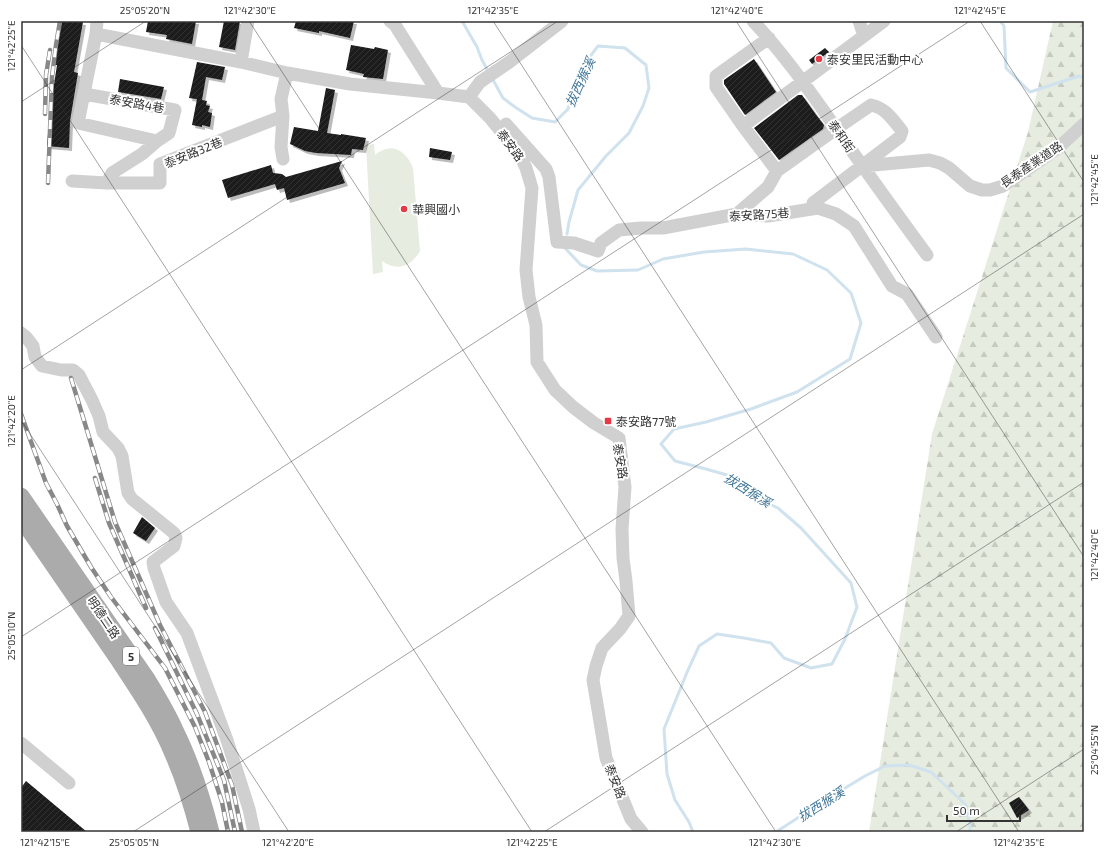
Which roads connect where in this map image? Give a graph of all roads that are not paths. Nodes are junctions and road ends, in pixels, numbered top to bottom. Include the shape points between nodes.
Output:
1 (97, 21) edge
2 (248, 21) edge
3 (390, 21) edge
4 (562, 21) edge
5 (753, 21) edge
6 (859, 21) edge
7 (884, 21) edge
8 (96, 34) junction
9 (864, 36) junction
10 (769, 38) junction
11 (241, 62) junction
12 (287, 73) junction
13 (803, 81) junction
14 (438, 93) junction
15 (84, 94) junction
16 (469, 97) junction
17 (284, 116) junction
18 (490, 118) junction
19 (1084, 124) edge
20 (743, 126) junction
21 (836, 129) junction
22 (157, 141) junction
23 (284, 159) dead end
24 (862, 166) junction
25 (778, 172) junction
26 (72, 181) dead end
27 (107, 183) junction
28 (813, 203) dead end
29 (737, 214) junction
30 (557, 242) joint
31 (927, 255) dead end
32 (21, 333) edge
33 (936, 337) dead end
34 (21, 496) edge
35 (21, 518) edge
36 (21, 743) edge
37 (69, 783) dead end
38 (199, 832) edge
39 (212, 832) edge
40 (254, 832) edge
41 (642, 832) edge

1 - 8 street
2 - 11 street
3 - 14 street
4 - 16 street via 480,82
5 - 10 street, 泰和街
6 - 9 street
7 - 9 street
8 - 11 street
8 - 15 street
9 - 13 street
10 - 13 street, 泰和街
10 - 20 street via 716,76 716,87
11 - 12 street
12 - 14 street via 350,84
12 - 17 street via 281,99
13 - 20 street
13 - 21 street, 泰和街
14 - 16 street
15 - 22 street via 78,123
15 - 22 street, 泰安路4巷 via 175,110 169,134
16 - 18 street, 泰安路
17 - 23 street via 281,146
17 - 27 street, 泰安路32巷 via 160,164 160,183
18 - 30 street, 泰安路 via 499,116 546,169
18 - 41 street, 泰安路 via 520,155 532,188 526,270 536,325 537,362 555,390 573,407 619,438 625,487 623,558 630,616 602,648 593,680 606,758 631,819
19 - 24 street, 長泰產業道路 via 1058,148 1003,186 990,190 970,186 940,162 929,160
20 - 25 street
21 - 24 street, 泰和街
21 - 24 street via 871,105 878,106 889,115 902,131 900,137
21 - 25 street
22 - 27 street, 泰安路4巷 via 112,173
24 - 28 street
24 - 31 street, 泰和街
25 - 29 street via 768,187
26 - 27 street, 泰安路32巷
29 - 30 street, 泰安路75巷 via 664,228 619,230 601,243 598,251 574,243
29 - 33 street, 泰安路75巷 via 768,216 818,208 836,214 854,226 892,286 907,294
32 - 40 street via 33,346 35,357 42,366 73,370 79,375 99,416 103,432 122,456 128,493 174,532 174,546 154,562 154,568 166,602 187,633 227,740
34 - 39 main road, 明德二路 / 5 via 163,706 189,761
35 - 38 main road, 明德二路 / 5 via 122,664 159,725 184,782
36 - 37 street

